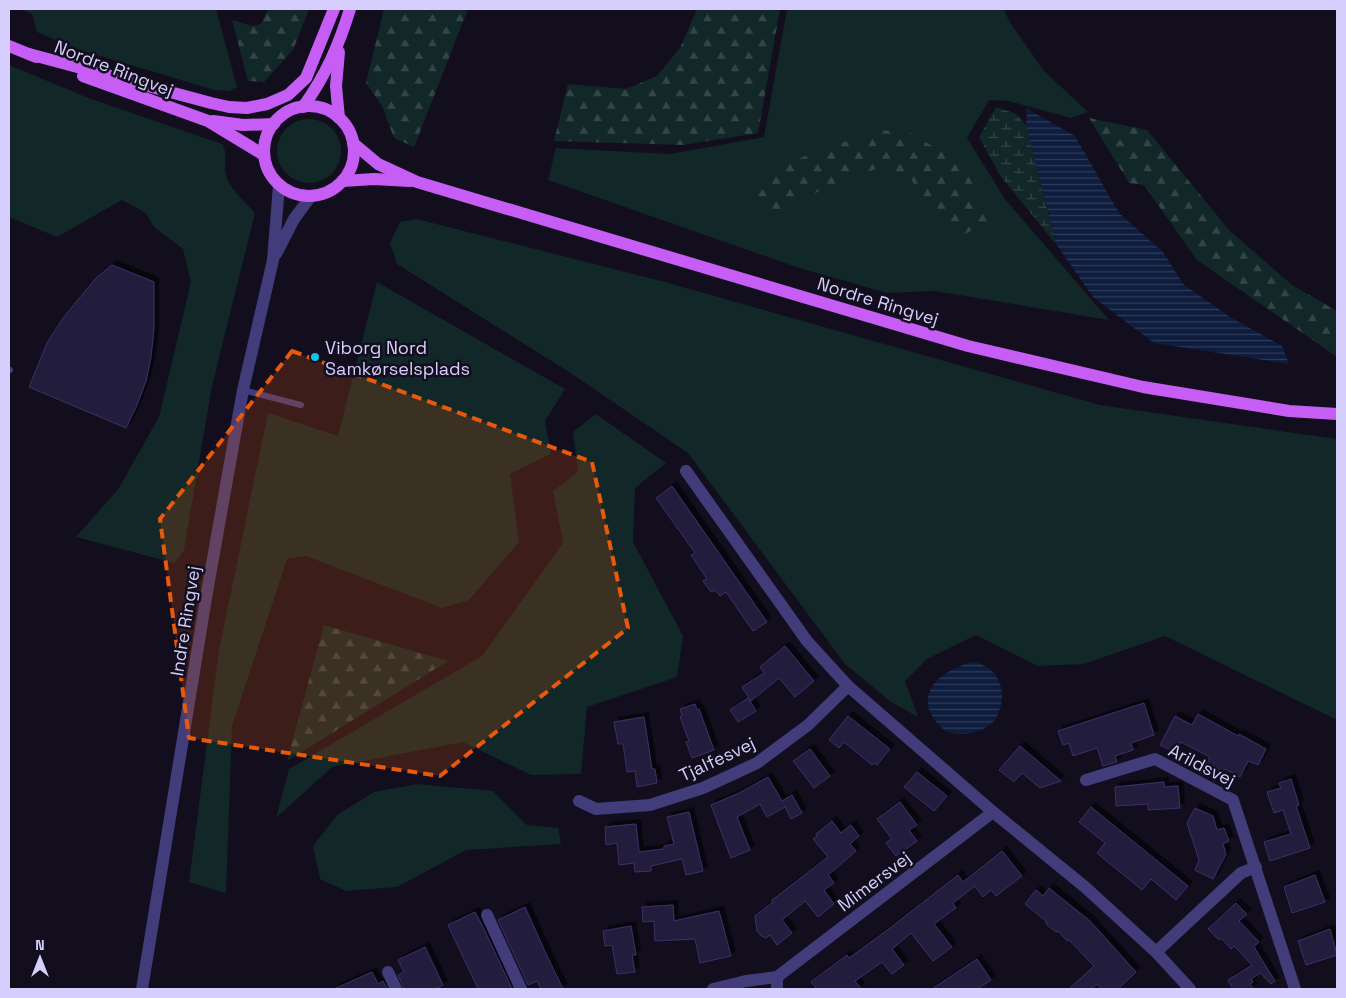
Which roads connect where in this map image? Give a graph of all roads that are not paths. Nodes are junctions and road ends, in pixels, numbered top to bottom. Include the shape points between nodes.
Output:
1 (334, 9) edge
2 (350, 9) edge
3 (339, 44) junction
4 (9, 46) edge
5 (28, 54) junction
6 (304, 107) junction
7 (339, 118) junction
8 (208, 121) junction
9 (274, 124) junction
10 (353, 143) junction
11 (264, 155) junction
12 (343, 181) junction
13 (417, 182) junction
14 (279, 185) junction
15 (311, 196) junction
16 (273, 260) junction
17 (243, 390) junction
18 (301, 405) dead end
19 (1337, 414) edge
20 (686, 471) dead end
21 (848, 686) junction
22 (1086, 780) dead end
23 (579, 801) dead end
24 (993, 812) junction
25 (1256, 867) junction
26 (487, 915) dead end
27 (1156, 952) junction
28 (388, 972) dead end
29 (777, 983) edge
30 (142, 989) edge
31 (396, 989) edge
32 (521, 989) edge
33 (713, 989) edge
34 (1190, 989) edge
35 (1295, 989) edge

1 - 5 main road via 306,78 288,95 246,108 210,103
2 - 3 main road
3 - 6 main road
3 - 7 main road via 336,86
4 - 5 main road, Nordre Ringvej
5 - 8 main road, Nordre Ringvej
6 - 7 main road via 329,111
6 - 9 main road via 292,110
7 - 10 main road via 346,125
8 - 9 main road, Nordre Ringvej
8 - 11 main road, Nordre Ringvej
9 - 11 main road via 268,133
10 - 12 main road via 353,163
10 - 13 main road, Nordre Ringvej via 378,164
11 - 14 main road via 269,171
12 - 13 main road, Nordre Ringvej
12 - 15 main road via 329,192
13 - 19 main road, Nordre Ringvej via 968,346 1143,387 1289,411
14 - 15 main road via 289,192
14 - 16 street, Indre Ringvej
15 - 16 street, Indre Ringvej
16 - 17 street, Indre Ringvej
17 - 18 lane
17 - 30 street, Indre Ringvej
20 - 21 street via 807,641
21 - 23 street, Tjalfesvej via 808,726 757,764 703,788 650,804 596,810
21 - 24 street
22 - 25 street, Arildsvej via 1155,759 1233,800
24 - 27 street via 1085,886
24 - 29 street, Mimersvej
25 - 27 street via 1241,873
25 - 35 street, Arildsvej
26 - 32 street
27 - 34 street
28 - 31 street
29 - 33 street, Mimersvej via 746,981

